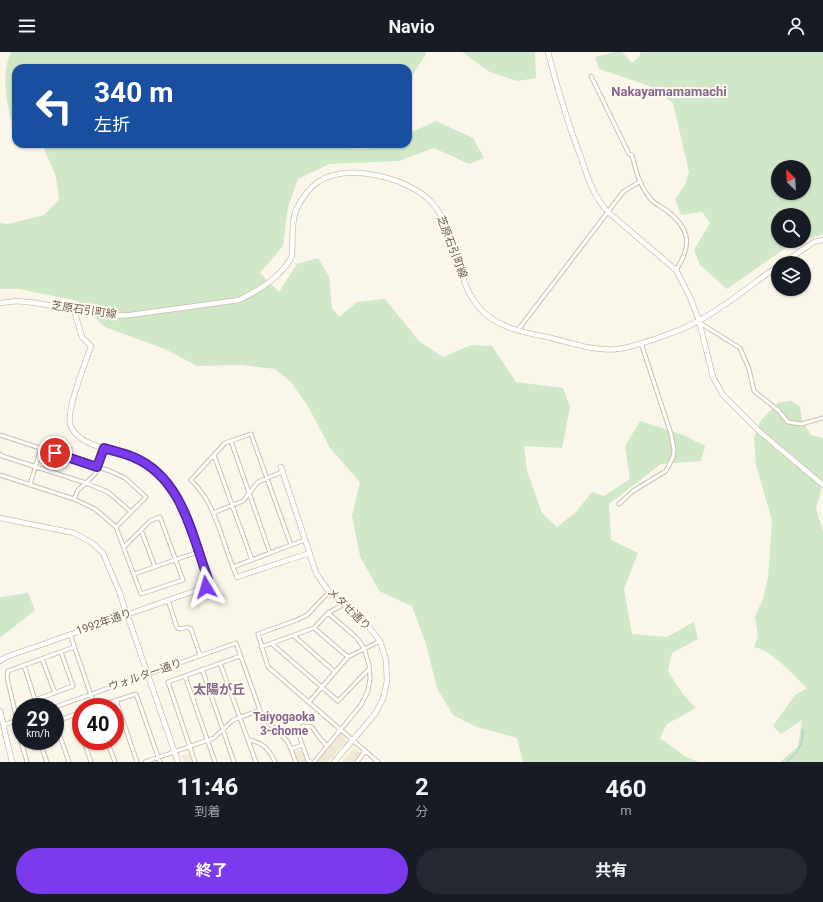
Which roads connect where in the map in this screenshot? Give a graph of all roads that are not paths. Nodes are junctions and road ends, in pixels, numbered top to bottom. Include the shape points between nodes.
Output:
1 (548, 52) edge
2 (591, 76) dead end
3 (638, 182) junction
4 (608, 212) junction
5 (823, 240) edge
6 (793, 256) edge
7 (676, 270) junction
8 (771, 271) edge
9 (0, 303) edge
10 (74, 310) junction
11 (699, 321) junction
12 (518, 330) junction
13 (641, 343) junction
14 (823, 418) edge
15 (0, 435) edge
16 (231, 441) junction
17 (41, 448) junction
18 (104, 448) junction
19 (0, 454) edge
20 (214, 455) junction
21 (35, 467) junction
22 (97, 467) junction
23 (281, 470) joint
24 (0, 475) edge
25 (266, 478) junction
26 (86, 483) junction
27 (30, 485) junction
28 (823, 485) edge
29 (249, 493) junction
30 (74, 499) junction
31 (619, 504) dead end
32 (232, 505) junction
33 (131, 512) junction
34 (213, 513) junction
35 (0, 518) edge
36 (116, 527) junction
37 (141, 530) junction
38 (305, 540) junction
39 (290, 545) junction
40 (124, 547) junction
41 (198, 552) junction
42 (270, 553) junction
43 (310, 553) junction
44 (176, 560) junction
45 (252, 560) junction
46 (155, 567) junction
47 (233, 567) junction
48 (134, 574) junction
49 (237, 577) joint
50 (329, 592) junction
51 (168, 600) junction
52 (344, 604) junction
53 (328, 613) junction
54 (126, 614) junction
55 (314, 628) junction
56 (70, 634) junction
57 (294, 636) junction
58 (380, 641) junction
59 (272, 644) junction
60 (74, 647) junction
61 (261, 647) junction
62 (364, 648) junction
63 (61, 652) junction
64 (200, 655) junction
65 (240, 656) junction
66 (348, 657) junction
67 (42, 658) junction
68 (0, 662) edge
69 (220, 663) junction
70 (24, 665) junction
71 (202, 669) junction
72 (368, 670) junction
73 (335, 672) junction
74 (147, 674) junction
75 (185, 676) junction
76 (323, 687) junction
77 (55, 693) junction
78 (91, 694) junction
79 (93, 698) edge
80 (123, 698) edge
81 (12, 701) edge
82 (309, 702) junction
83 (64, 703) edge
84 (0, 710) edge
85 (260, 710) junction
86 (72, 716) edge
87 (240, 717) junction
88 (12, 722) edge
89 (124, 724) edge
90 (3, 725) junction
91 (340, 729) junction
92 (223, 730) junction
93 (207, 740) junction
94 (248, 740) junction
95 (353, 741) junction
96 (302, 745) junction
97 (190, 746) junction
98 (327, 746) junction
99 (291, 749) junction
100 (24, 750) edge
101 (42, 750) edge
102 (87, 750) edge
103 (111, 750) edge
104 (365, 751) junction
105 (174, 752) junction
106 (158, 757) junction
107 (12, 762) edge
108 (27, 762) edge
109 (47, 762) edge
110 (69, 762) edge
111 (91, 762) edge
112 (115, 762) edge
113 (137, 762) edge
114 (145, 762) edge
115 (160, 762) edge
116 (178, 762) edge
117 (195, 762) edge
118 (215, 762) edge
119 (234, 762) edge
120 (256, 762) edge
121 (275, 762) edge
122 (296, 762) edge
123 (312, 762) edge
124 (334, 762) edge
125 (357, 762) edge
126 (378, 762) edge

1 - 4 street via 557,87 589,179 599,202
2 - 3 street via 629,154 632,155
3 - 4 street via 623,192
3 - 7 street via 651,199 673,216 686,235 686,251
4 - 7 street
4 - 12 street
5 - 6 street via 814,242
7 - 11 street
8 - 11 street, 芝原石引町線
9 - 10 street, 芝原石引町線 via 18,301
10 - 12 street, 芝原石引町線 via 110,316 130,315 239,300 256,292 271,280 292,256 295,212 315,184 334,176 362,174 382,176 408,185 427,198 442,217 468,289 478,305 491,318
10 - 18 street via 82,337 91,346 69,415 71,427 86,442
11 - 13 street, 芝原石引町線
11 - 14 street via 740,348 749,369 754,392 778,410 788,422 801,424
11 - 28 street via 713,377 723,395 760,432
12 - 13 street, 芝原石引町線 via 599,348 617,349
13 - 31 street via 674,450 666,471 633,491
15 - 17 street
16 - 20 street via 225,443
16 - 25 street via 251,434
16 - 29 street
17 - 21 street
17 - 22 street
18 - 22 street
18 - 41 street via 134,457 162,477 177,496
19 - 21 street
20 - 32 street
20 - 34 street via 191,480
21 - 26 street
21 - 27 street
22 - 26 street via 95,474
22 - 33 street via 125,478 146,497
23 - 25 street
23 - 38 street, メタせ通り
24 - 27 street
25 - 29 street via 258,482
25 - 39 street
26 - 30 street via 78,490
26 - 33 street via 108,492
27 - 30 street
29 - 32 street via 243,501
29 - 42 street
30 - 36 street via 95,509
32 - 34 street
32 - 45 street
33 - 36 street
34 - 47 street
35 - 54 street via 74,533 92,543 103,553
36 - 40 street
37 - 40 street
37 - 44 street via 150,521 160,517
37 - 46 street
38 - 39 street
38 - 43 street, メタせ通り
39 - 42 street
40 - 48 street
41 - 44 street
41 - 51 street, 1992年通り via 208,584 206,587
42 - 45 street
43 - 49 street
43 - 50 street, メタせ通り via 316,573
44 - 46 street
44 - 48 street via 183,580 141,594
45 - 47 street
46 - 48 street
47 - 49 street
50 - 52 street, メタせ通り
50 - 61 street via 307,615 258,634
51 - 54 street, 1992年通り
51 - 64 street via 177,628 191,629
52 - 53 street
52 - 58 street, メタせ通り
53 - 55 street
53 - 62 street via 356,636
54 - 56 street, 1992年通り
54 - 74 street
55 - 57 street
55 - 66 street
56 - 60 street
56 - 68 street, 1992年通り via 6,657
57 - 59 street
57 - 73 street
58 - 62 street
58 - 95 street, メタせ通り via 386,660 387,681 383,699 375,714
59 - 61 street
59 - 76 street
60 - 63 street
60 - 78 street
61 - 82 street via 268,667
62 - 66 street
62 - 72 street
63 - 67 street
63 - 77 street via 73,686
64 - 65 street, ウォルター通り via 236,643
64 - 74 street, ウォルター通り
65 - 69 street
65 - 85 street
66 - 73 street
67 - 70 street
67 - 77 street
69 - 71 street
69 - 87 street
70 - 77 street via 35,700
70 - 81 street via 8,670
71 - 75 street
71 - 92 street
72 - 76 street via 338,701
72 - 91 street via 368,691 361,705
73 - 76 street
74 - 78 street, ウォルター通り
74 - 105 street
75 - 93 street
75 - 97 street via 168,682
76 - 82 street
78 - 79 street
78 - 83 street, ウォルター通り
80 - 106 street via 136,694
82 - 91 street
84 - 90 street
85 - 87 street
85 - 99 street via 269,725 288,742
86 - 110 street via 55,722
87 - 92 street
87 - 94 street
88 - 90 street
89 - 113 street
90 - 107 street
91 - 95 street
91 - 98 street
92 - 93 street
92 - 119 street
93 - 97 street
93 - 118 street
94 - 120 street
94 - 121 street via 260,742
95 - 104 street
95 - 124 street, メタせ通り
96 - 98 street via 299,735 303,726 312,727
96 - 99 street
96 - 123 street via 308,761
97 - 105 street
97 - 117 street
98 - 123 street
99 - 122 street
100 - 108 street
101 - 109 street
102 - 111 street
103 - 112 street
104 - 125 street
104 - 126 street
105 - 106 street
105 - 116 street
106 - 114 street
106 - 115 street

